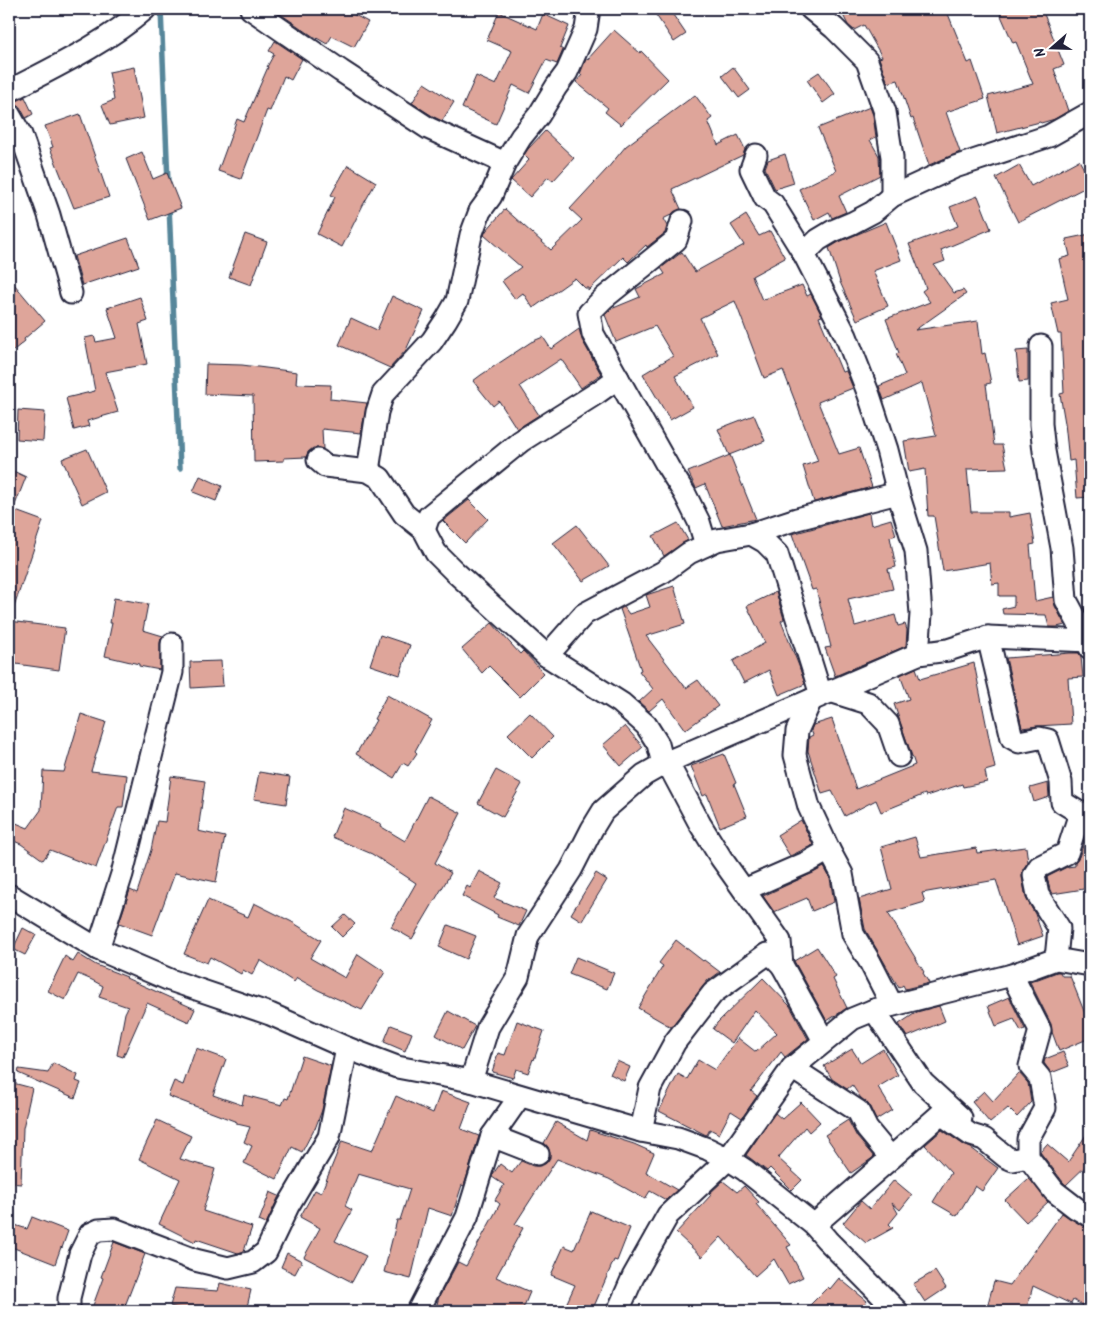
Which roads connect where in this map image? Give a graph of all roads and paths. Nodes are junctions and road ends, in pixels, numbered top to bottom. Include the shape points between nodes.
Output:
1 (145, 9) edge
2 (251, 9) edge
3 (589, 9) edge
4 (811, 9) edge
5 (9, 90) edge
6 (1090, 113) edge
7 (9, 114) edge
8 (756, 155) dead end
9 (505, 163) junction
10 (892, 196) junction
11 (682, 221) dead end
12 (804, 254) junction
13 (71, 292) dead end
14 (1040, 346) dead end
15 (618, 378) junction
16 (318, 460) dead end
17 (368, 471) junction
18 (898, 493) junction
19 (424, 530) junction
20 (751, 534) junction
21 (706, 545) junction
22 (988, 637) junction
23 (1090, 643) edge
24 (172, 644) dead end
25 (918, 654) junction
26 (546, 656) junction
27 (821, 695) junction
28 (899, 756) dead end
29 (665, 763) junction
30 (1085, 813) edge
31 (829, 850) junction
32 (744, 890) junction
33 (9, 895) edge
34 (98, 949) junction
35 (1056, 959) junction
36 (782, 965) junction
37 (1090, 965) edge
38 (1012, 975) junction
39 (883, 1008) junction
40 (824, 1041) junction
41 (347, 1048) junction
42 (792, 1068) junction
43 (471, 1081) junction
44 (520, 1096) junction
45 (641, 1131) junction
46 (971, 1135) junction
47 (492, 1136) junction
48 (538, 1154) dead end
49 (1028, 1157) junction
50 (891, 1158) junction
51 (728, 1159) junction
52 (1090, 1216) edge
53 (814, 1225) junction
54 (69, 1311) edge
55 (418, 1311) edge
56 (618, 1311) edge
57 (897, 1311) edge

1 - 5 street via 84,52
2 - 9 street via 428,128
3 - 9 street via 586,29 567,72
4 - 10 street via 867,62 885,112 892,157
6 - 10 street via 1049,136 955,167
7 - 13 street via 21,135 49,215
8 - 12 street via 751,169 765,198 773,204
9 - 17 street via 471,235 457,301 432,341 383,394
10 - 12 street via 873,212 818,240
11 - 15 street via 676,240 589,313 593,334
12 - 18 street via 846,336 869,395
14 - 23 street via 1041,424 1062,548 1066,600
15 - 19 street via 521,441 429,516
15 - 21 street via 699,522
16 - 17 street via 325,466
17 - 19 street via 380,478 404,514
18 - 20 street
18 - 25 street via 916,551 921,614
19 - 26 street via 436,553
20 - 21 street
20 - 27 street via 777,554
21 - 26 street via 584,614
22 - 23 street
22 - 25 street via 948,650
22 - 30 street via 1012,738 1019,742 1039,738 1048,740 1061,782 1062,802
24 - 34 street via 172,672 122,874
25 - 27 street
26 - 29 street via 621,703 646,726
27 - 28 street via 868,703 888,724
27 - 29 street
27 - 31 street via 797,732 795,755 810,807
29 - 32 street via 721,858
29 - 43 street via 644,775 603,811 592,829 571,870 528,936 518,977 488,1028
30 - 35 street via 1067,853 1039,867 1034,875 1038,895 1059,928
31 - 32 street
31 - 39 street via 842,874 853,934 870,962
32 - 36 street via 780,941
33 - 34 street
34 - 41 street via 170,980 270,1014
35 - 37 street
35 - 38 street
36 - 40 street
36 - 45 street via 767,954 713,993 675,1042 650,1088
38 - 39 street
38 - 49 street via 1040,1030 1030,1066 1040,1078 1045,1108 1028,1140
39 - 40 street via 852,1019
39 - 46 street via 923,1083 963,1120
40 - 42 street
41 - 43 street via 397,1066
41 - 54 street via 329,1137 288,1206 266,1252 253,1262 228,1268 195,1260 114,1229 99,1230 90,1234 80,1254
42 - 50 street via 858,1111 868,1130
42 - 51 street
43 - 44 street
44 - 45 street
44 - 47 street
45 - 51 street via 678,1138
46 - 49 street via 984,1139 1013,1160
46 - 50 street via 941,1114
47 - 48 street
47 - 55 street via 467,1217
49 - 52 street via 1054,1191
50 - 53 street
51 - 53 street
51 - 56 street via 668,1215 633,1276
53 - 57 street

